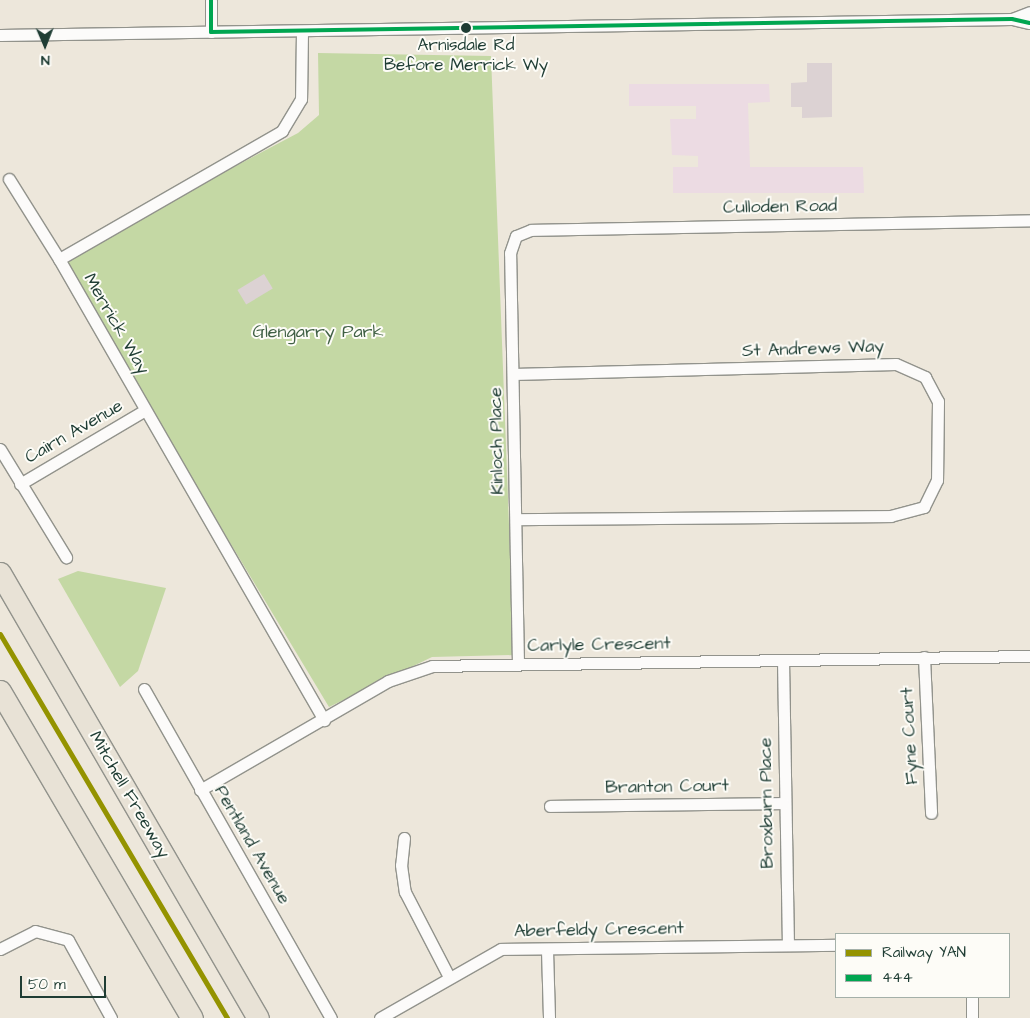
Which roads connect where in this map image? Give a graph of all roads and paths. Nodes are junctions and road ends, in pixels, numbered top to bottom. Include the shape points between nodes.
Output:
1 (211, 0) edge
2 (1030, 12) edge
3 (1012, 19) junction
4 (1030, 23) edge
5 (302, 31) junction
6 (211, 32) junction
7 (0, 34) edge
8 (9, 180) dead end
9 (1030, 220) edge
10 (531, 230) joint
11 (59, 259) junction
12 (513, 374) junction
13 (145, 410) junction
14 (0, 449) edge
15 (20, 484) junction
16 (516, 519) junction
17 (66, 557) dead end
18 (0, 572) edge
19 (1030, 656) edge
20 (924, 657) junction
21 (783, 660) junction
22 (518, 664) junction
23 (144, 689) dead end
24 (0, 691) edge
25 (324, 720) junction
26 (200, 790) junction
27 (784, 804) junction
28 (550, 806) dead end
29 (931, 813) dead end
30 (404, 838) dead end
31 (788, 944) junction
32 (835, 945) edge
33 (0, 950) edge
34 (547, 950) junction
35 (450, 977) junction
36 (972, 998) edge
37 (111, 1018) edge
38 (192, 1018) edge
39 (258, 1018) edge
40 (331, 1018) edge
41 (380, 1018) edge
42 (549, 1018) edge
43 (972, 1018) edge

1 - 6 street
2 - 3 street
3 - 4 street
3 - 5 street
5 - 6 street
5 - 11 street via 301,99 282,131
6 - 7 street
8 - 11 street, Merrick Way
9 - 10 street, Culloden Road
10 - 12 street, Kinloch Place via 516,236 511,247
11 - 13 street, Merrick Way
12 - 16 street, Kinloch Place
12 - 16 street, St Andrews Way via 896,364 925,377 938,401 938,480 924,507 892,516
13 - 15 street, Cairn Avenue
13 - 25 street, Merrick Way
14 - 15 street
15 - 17 street
16 - 22 street, Kinloch Place
18 - 39 highway, Mitchell Freeway
19 - 20 street, Carlyle Crescent
20 - 21 street, Carlyle Crescent
20 - 29 street, Fyne Court
21 - 22 street, Carlyle Crescent
21 - 27 street, Broxburn Place
22 - 25 street, Carlyle Crescent via 432,666 388,681
23 - 26 street, Pentland Avenue
24 - 38 highway
25 - 26 street, Carlyle Crescent
26 - 40 street, Pentland Avenue
27 - 28 street, Branton Court
27 - 31 street, Broxburn Place
30 - 35 street via 401,865 405,892
31 - 32 street, Aberfeldy Crescent
31 - 34 street, Aberfeldy Crescent
33 - 37 street via 35,931 68,940
34 - 35 street, Aberfeldy Crescent via 501,949
34 - 42 street
35 - 41 street, Aberfeldy Crescent
36 - 43 street

